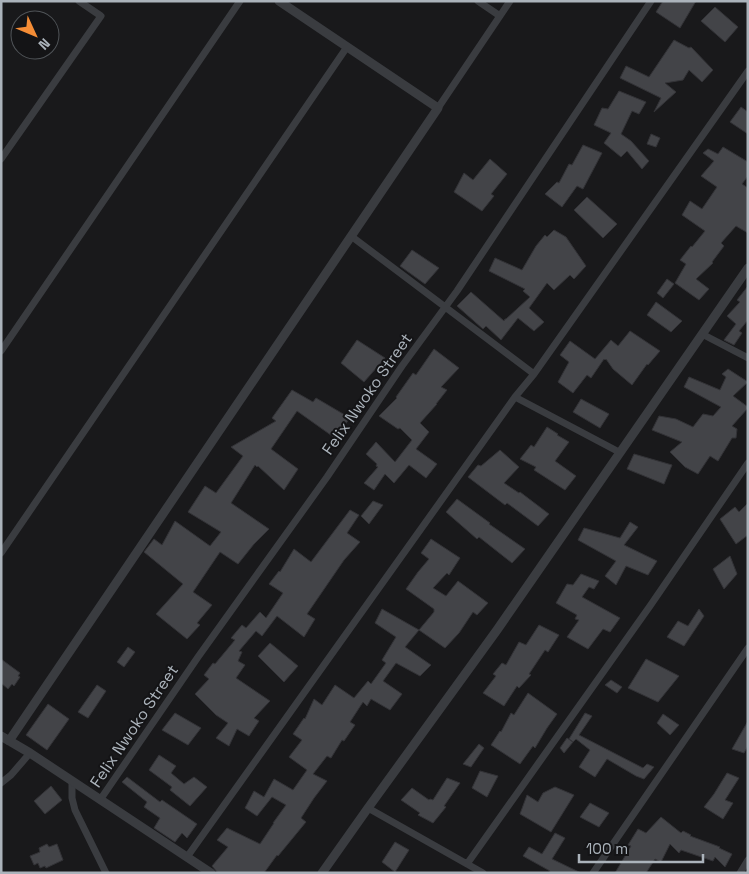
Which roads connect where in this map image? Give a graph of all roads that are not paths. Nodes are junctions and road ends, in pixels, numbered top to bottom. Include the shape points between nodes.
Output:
1 (79, 1) edge
2 (240, 1) edge
3 (279, 1) edge
4 (478, 1) edge
5 (510, 1) edge
6 (651, 1) edge
7 (500, 16) junction
8 (347, 47) junction
9 (748, 71) edge
10 (438, 108) junction
11 (1, 159) edge
12 (351, 236) junction
13 (748, 268) edge
14 (444, 307) junction
15 (702, 334) junction
16 (1, 351) edge
17 (748, 358) edge
18 (534, 374) junction
19 (515, 397) junction
20 (619, 452) junction
21 (748, 463) edge
22 (1, 553) edge
23 (748, 648) edge
24 (5, 738) edge
25 (30, 753) junction
26 (72, 782) junction
27 (1, 783) edge
28 (100, 800) junction
29 (368, 808) junction
30 (188, 857) junction
31 (748, 860) edge
32 (467, 864) junction
33 (106, 873) edge
34 (212, 873) edge
35 (322, 873) edge
36 (483, 873) edge
37 (593, 873) edge
38 (740, 873) edge

1 - 11 street via 101,16
2 - 16 street
3 - 8 street
4 - 7 street
5 - 7 street
6 - 14 street, Felix Nwoko Street
7 - 10 street
8 - 10 street
8 - 22 street
9 - 18 street
10 - 12 street
12 - 14 street
12 - 24 street
13 - 15 street
14 - 18 street
14 - 28 street, Felix Nwoko Street
15 - 17 street
15 - 20 street
18 - 19 street
19 - 20 street
19 - 30 street
20 - 29 street via 497,630
21 - 32 street
23 - 37 street
24 - 25 street
25 - 26 street
25 - 27 street
26 - 28 street
26 - 33 street via 75,810
28 - 30 street
29 - 32 street
29 - 35 street
30 - 34 street
31 - 38 street
32 - 36 street

